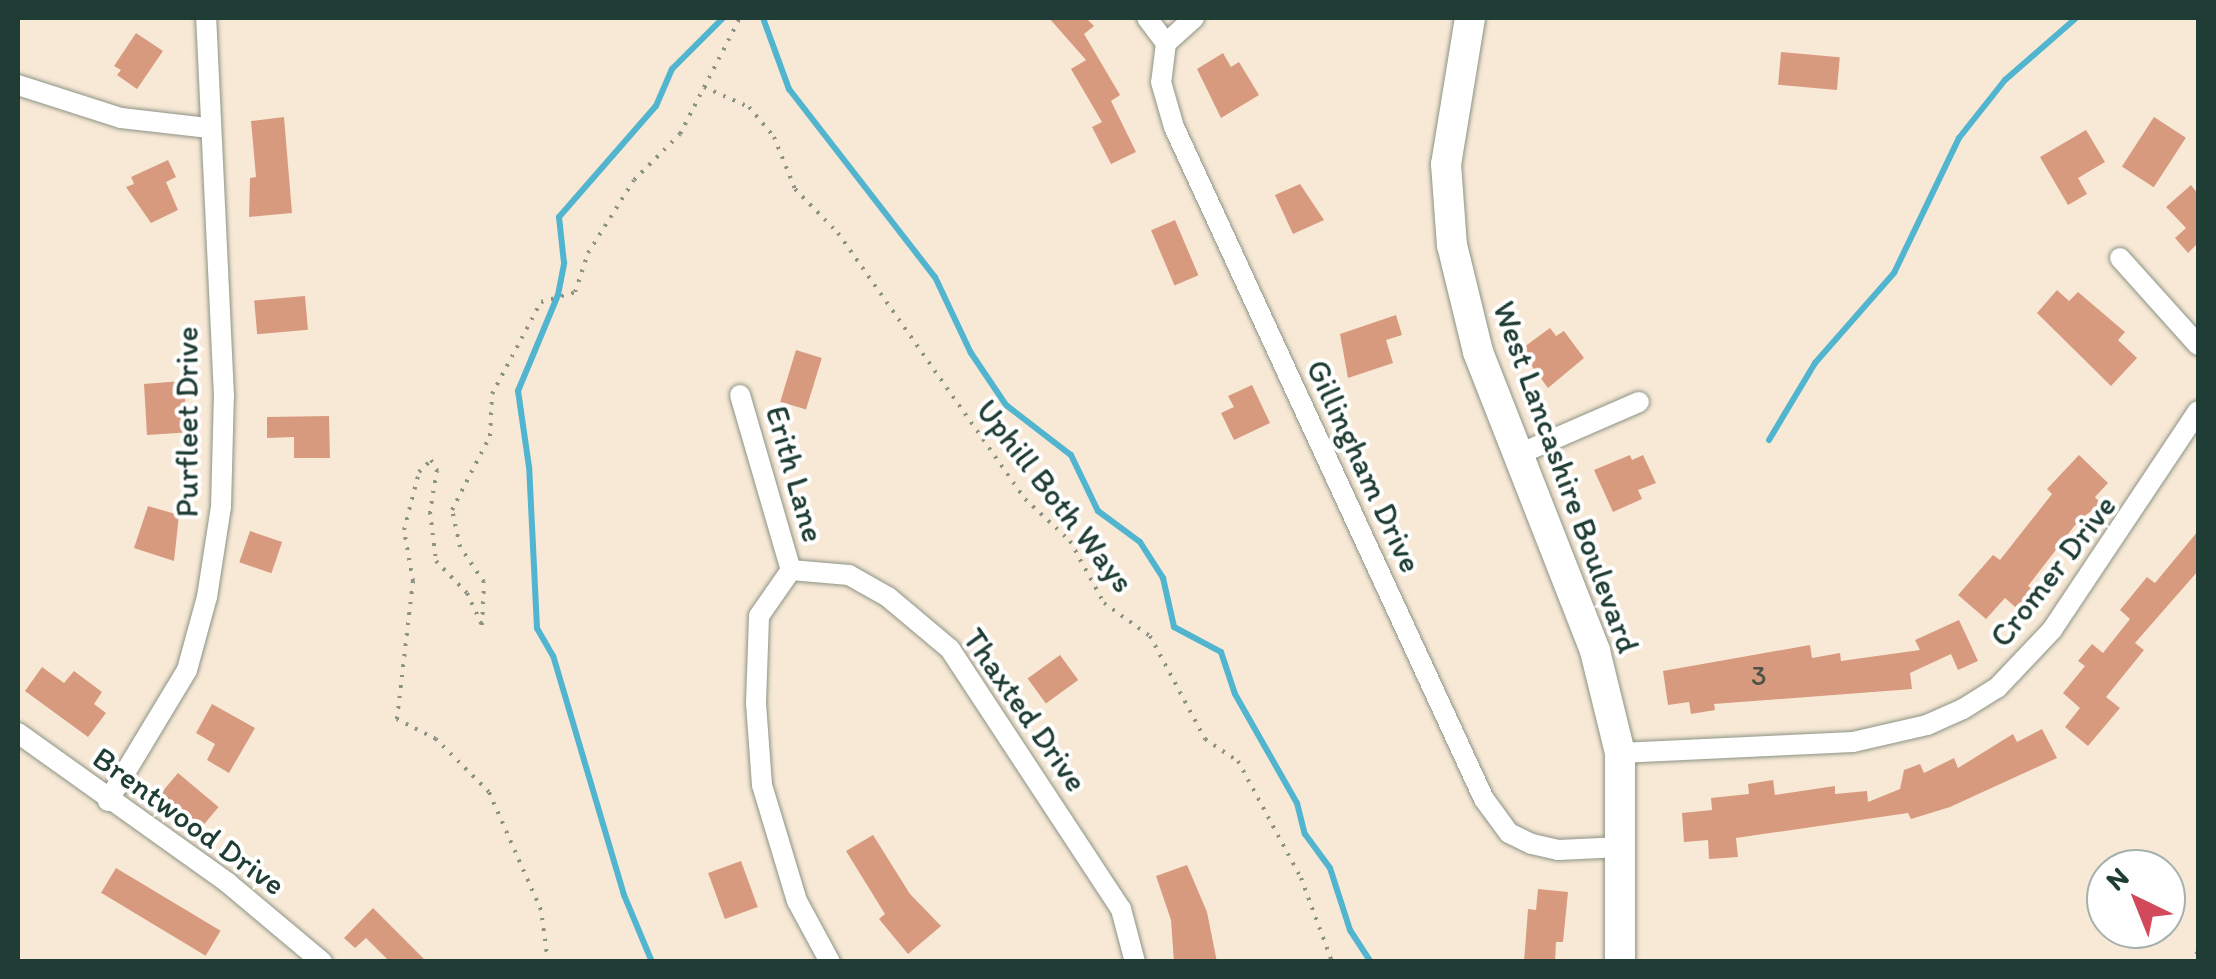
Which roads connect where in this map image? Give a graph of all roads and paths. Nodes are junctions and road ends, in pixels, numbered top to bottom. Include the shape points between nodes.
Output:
1 (206, 18) edge
2 (740, 18) edge
3 (1147, 18) edge
4 (1194, 18) edge
5 (1470, 18) edge
6 (1166, 43) junction
7 (18, 85) edge
8 (704, 88) junction
9 (209, 128) junction
10 (2120, 258) dead end
11 (2198, 345) edge
12 (740, 395) dead end
13 (1639, 402) dead end
14 (2198, 411) edge
15 (1517, 455) junction
16 (792, 570) junction
17 (18, 733) edge
18 (1620, 753) junction
19 (108, 801) junction
20 (1622, 846) junction
21 (2198, 952) edge
22 (322, 962) edge
23 (548, 962) edge
24 (830, 962) edge
25 (1135, 962) edge
26 (1332, 962) edge
27 (1620, 962) edge
28 (2190, 962) edge

1 - 9 street, Purfleet Drive
2 - 8 path
3 - 6 street
4 - 6 street
5 - 15 main road, West Lancashire Boulevard via 1449,122 1446,205 1478,352
6 - 20 street, Gillingham Drive via 1160,82 1174,126 1494,817 1509,833 1545,847
7 - 9 street via 121,118
8 - 23 path via 680,134 634,180 588,254 575,292 541,302 492,394 490,436 452,510 460,547 484,582 482,625 468,594 436,561 430,512 438,470 431,460 419,472 404,530 413,581 397,718 436,739 488,792 540,910
8 - 26 path, Uphill Both Ways via 749,107 774,137 795,189 838,233 1024,499 1070,540 1104,603 1150,636 1205,739 1238,761 1301,878
9 - 19 street, Purfleet Drive via 224,396 221,507 187,670
10 - 11 street
12 - 16 street, Erith Lane
13 - 15 street
14 - 18 street, Cromer Drive via 2052,630 1997,688 1963,709 1853,742
15 - 18 main road, West Lancashire Boulevard via 1596,651
16 - 24 street via 759,616 762,785 797,902
16 - 25 street, Thaxted Drive via 849,575 888,597 950,649 1122,909
17 - 19 street, Brentwood Drive
18 - 20 main road, West Lancashire Boulevard
19 - 22 street, Brentwood Drive via 228,883
20 - 27 main road, West Lancashire Boulevard
21 - 28 path

